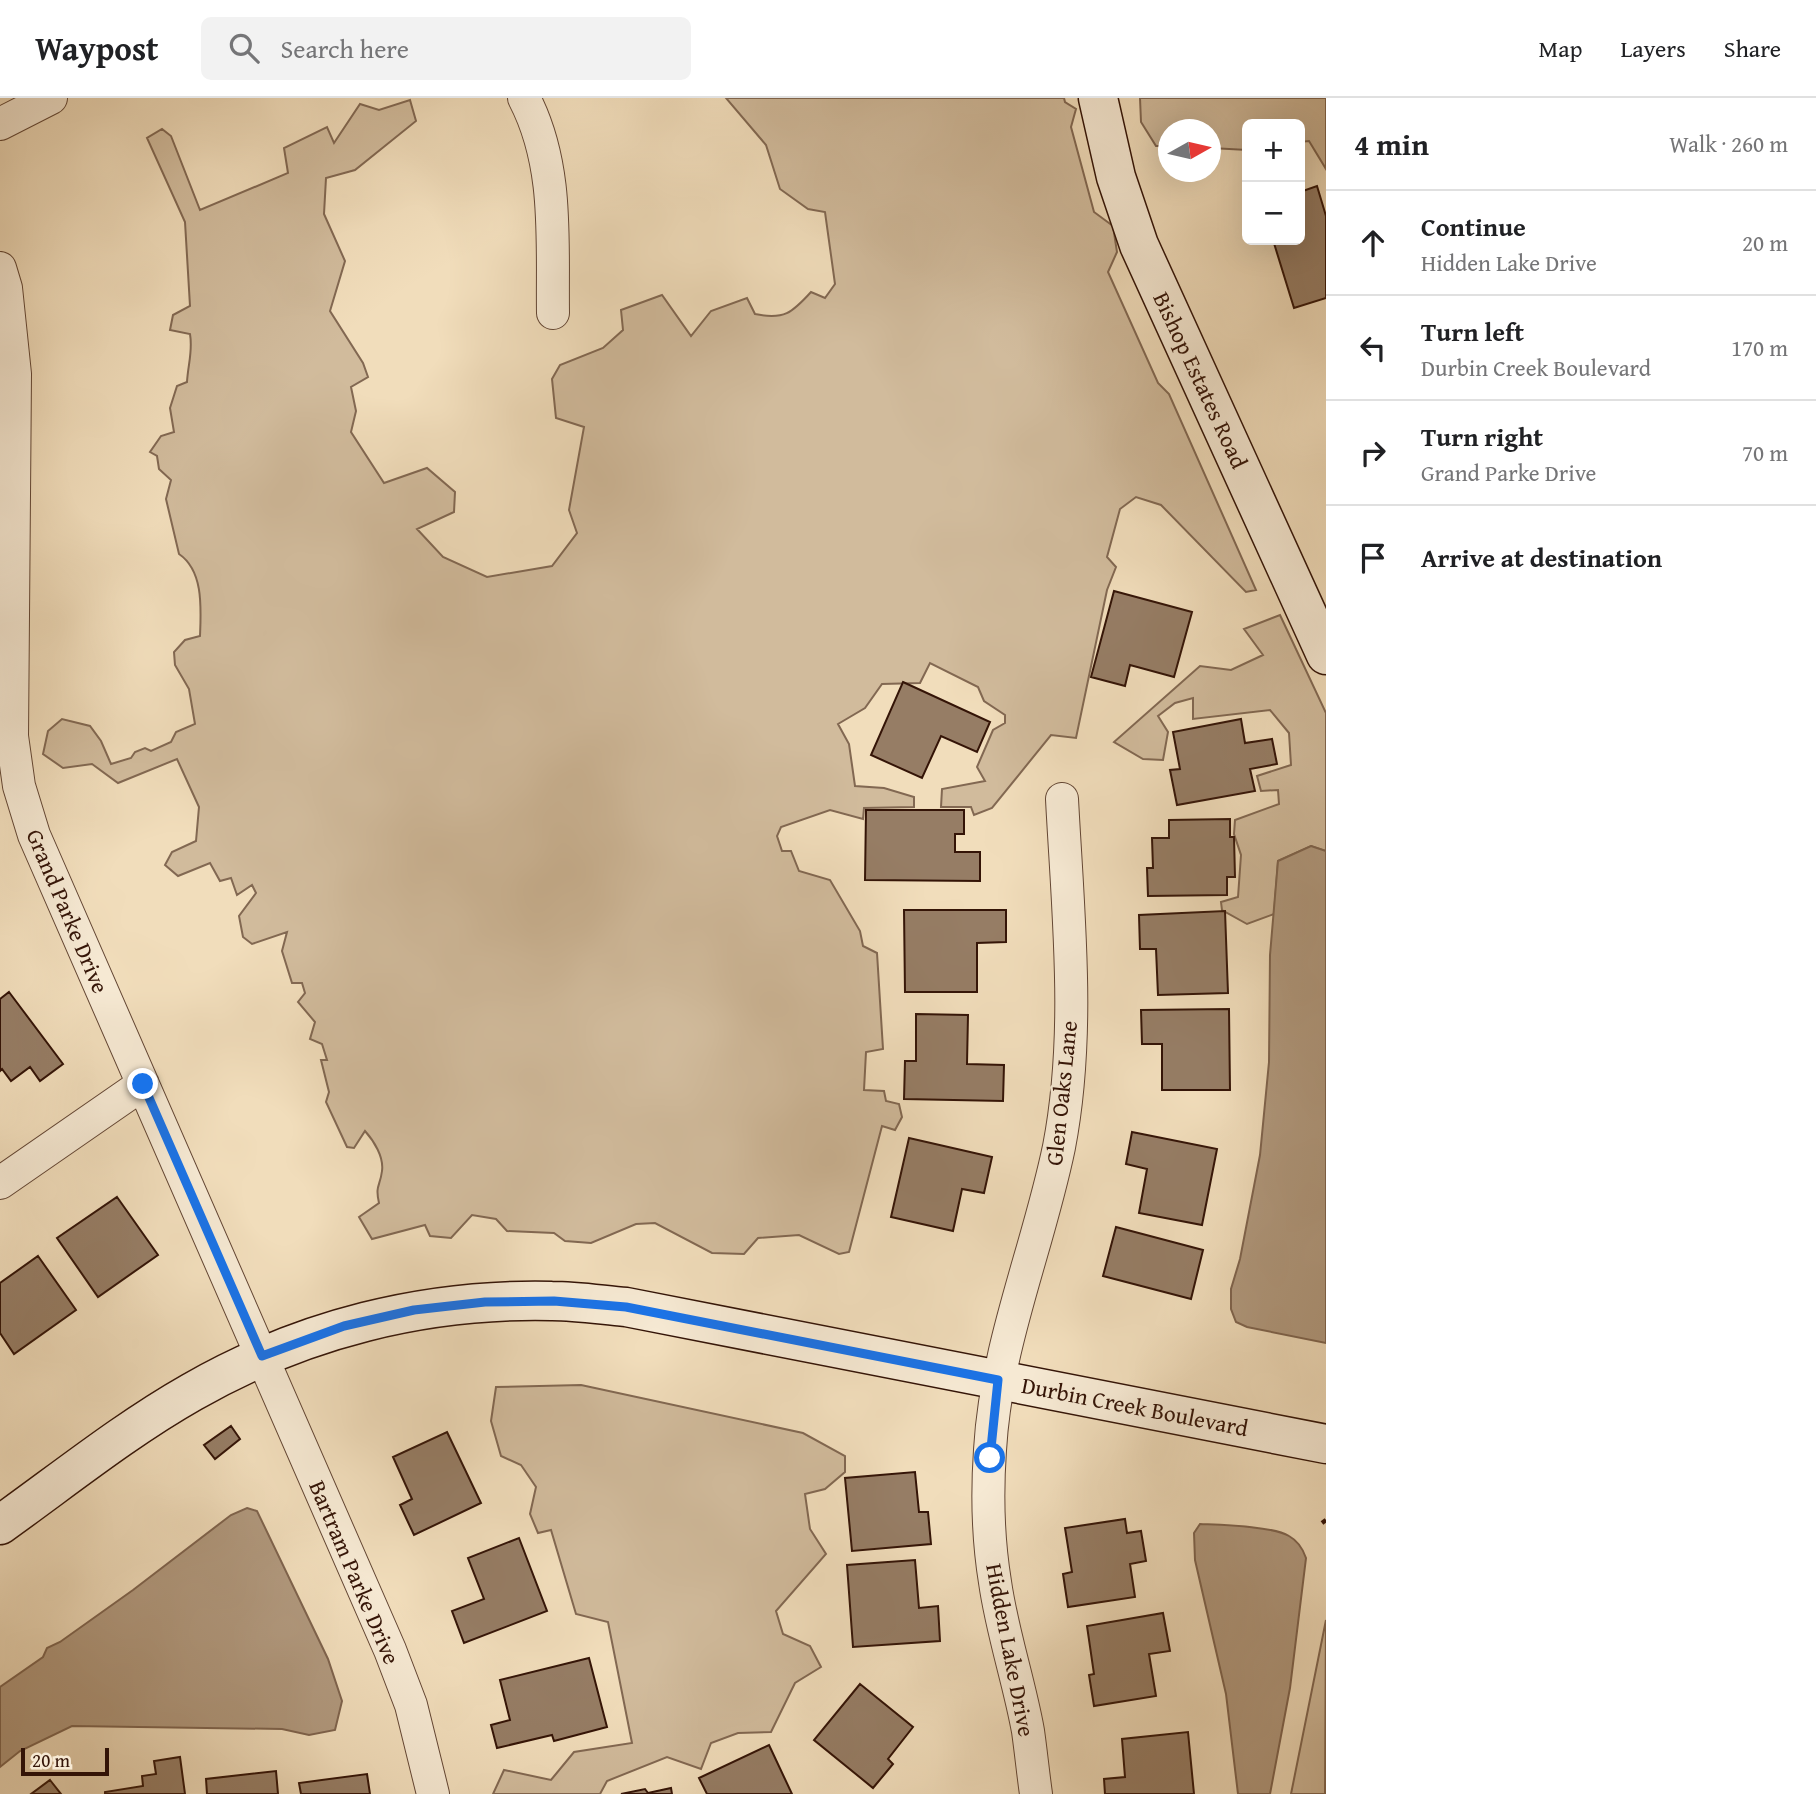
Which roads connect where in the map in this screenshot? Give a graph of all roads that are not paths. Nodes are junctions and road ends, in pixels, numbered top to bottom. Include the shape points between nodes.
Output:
1 (51, 98) edge
2 (524, 98) edge
3 (1098, 98) edge
4 (0, 124) edge
5 (0, 268) edge
6 (553, 313) dead end
7 (1326, 655) edge
8 (1062, 799) dead end
9 (143, 1084) junction
10 (0, 1183) edge
11 (262, 1356) junction
12 (998, 1380) junction
13 (1326, 1444) edge
14 (0, 1525) edge
15 (433, 1794) edge
16 (1036, 1794) edge

1 - 4 street
2 - 6 street via 551,187
3 - 7 street, Bishop Estates Road via 1116,177 1139,246
5 - 9 street, Grand Parke Drive via 15,374 12,736 19,786 34,835
8 - 12 street, Glen Oaks Lane via 1071,989 1069,1068 1044,1214 1015,1304
9 - 10 street
9 - 11 street, Grand Parke Drive
11 - 12 street, Durbin Creek Boulevard via 344,1326 414,1310 554,1301 626,1307
11 - 14 street, Durbin Creek Boulevard via 192,1392
11 - 15 street, Bartram Parke Drive via 394,1661 411,1705
12 - 13 street, Durbin Creek Boulevard
12 - 16 street, Hidden Lake Drive via 989,1516 1006,1646 1027,1730

